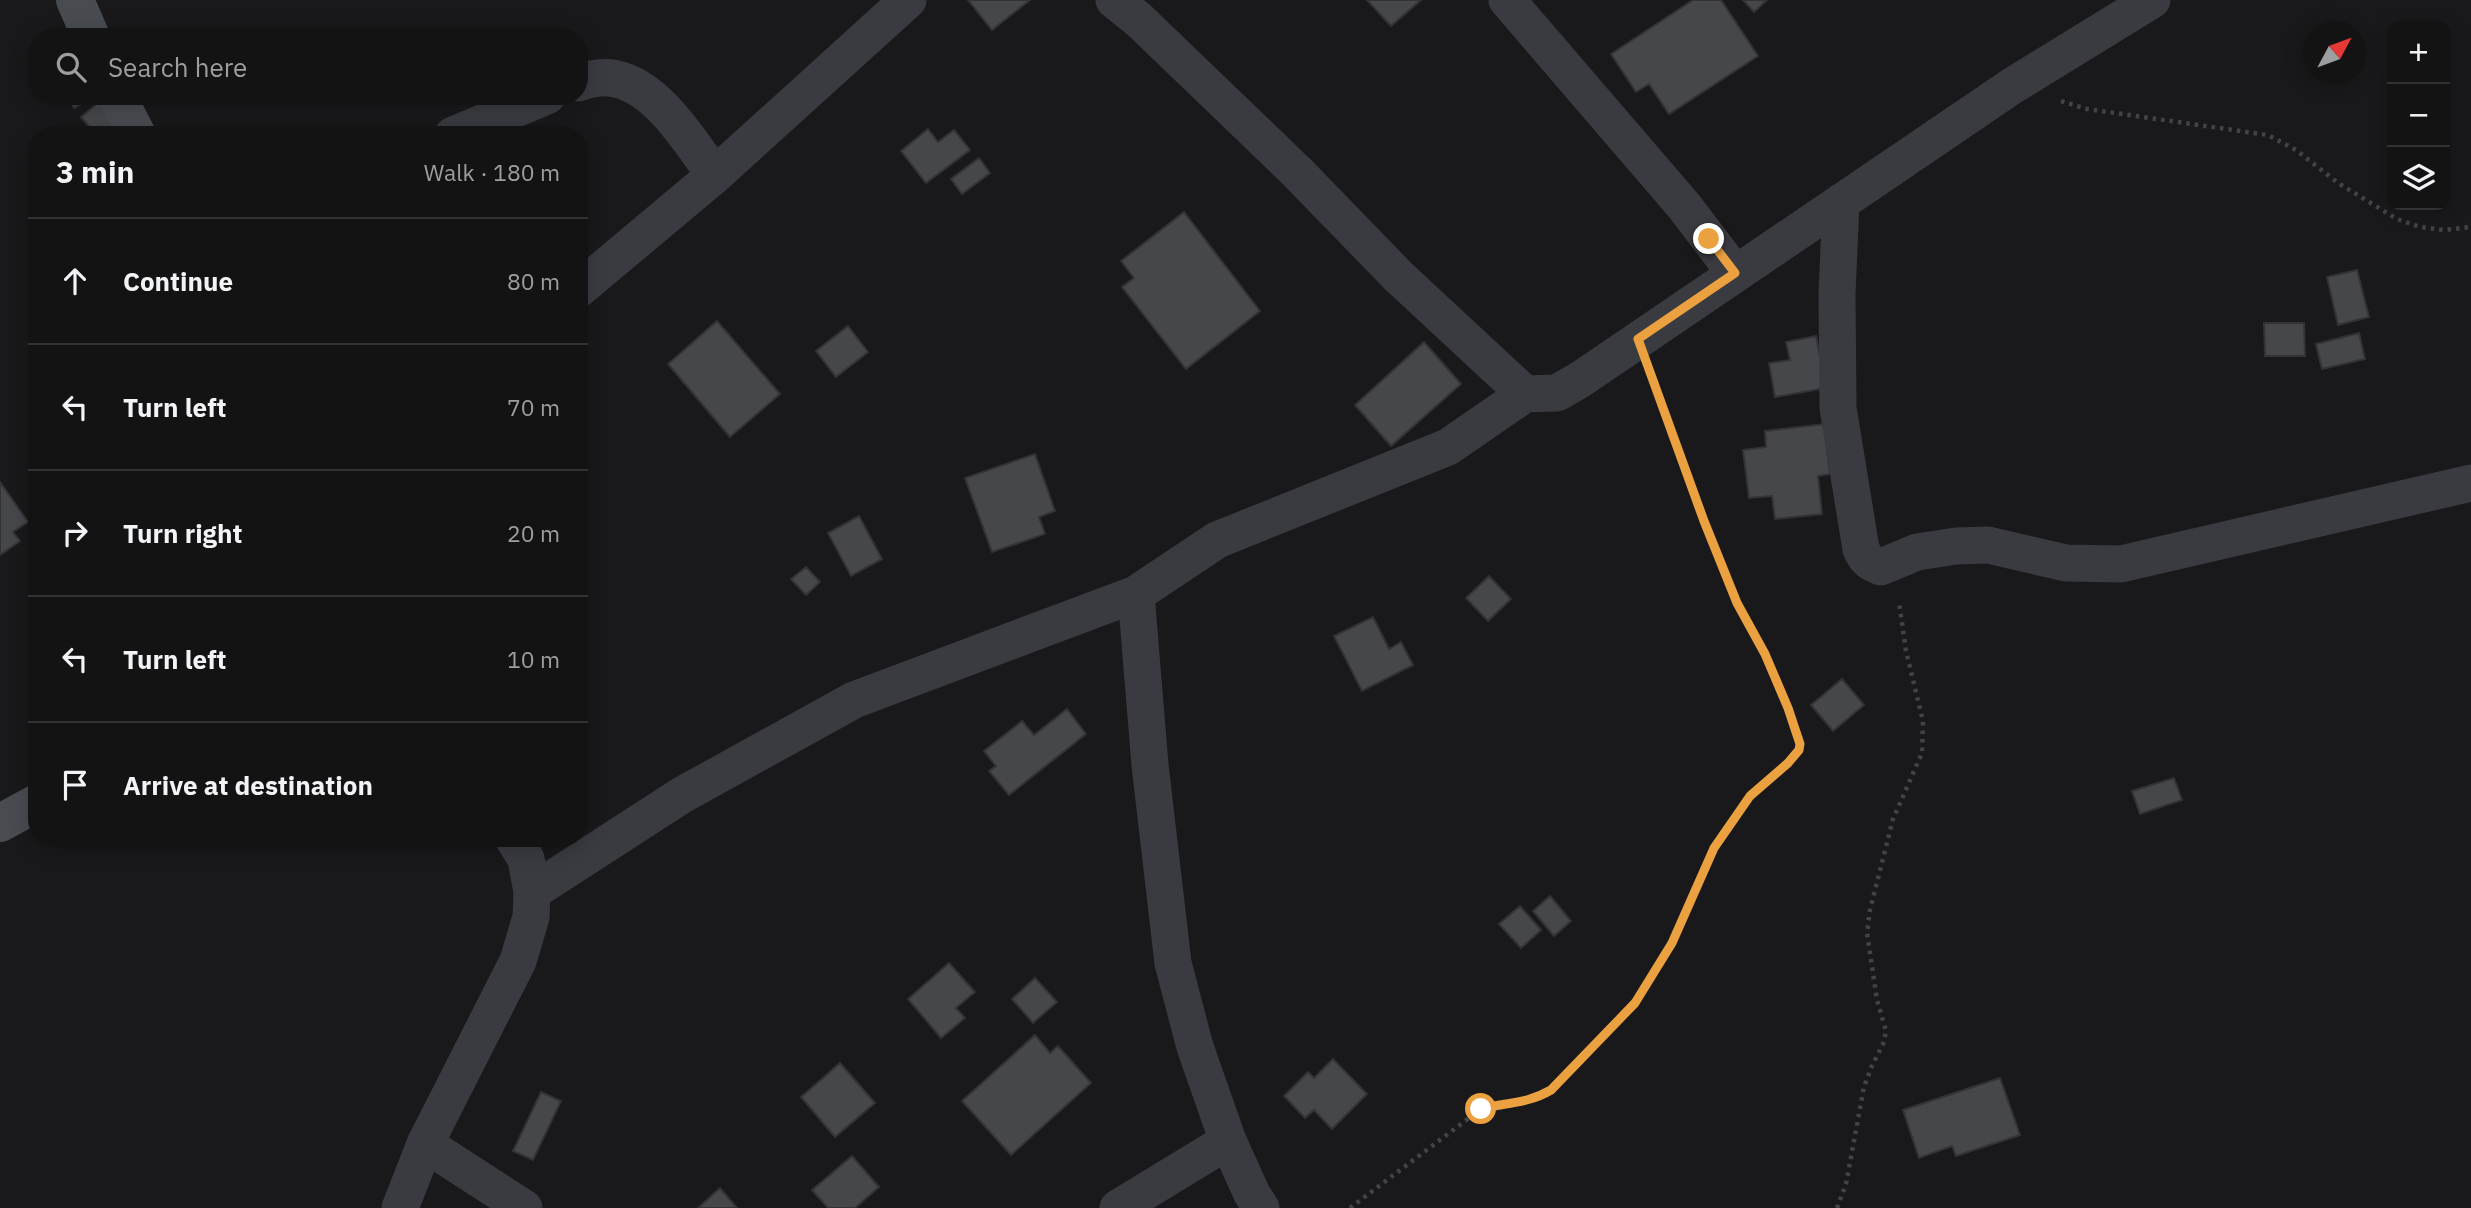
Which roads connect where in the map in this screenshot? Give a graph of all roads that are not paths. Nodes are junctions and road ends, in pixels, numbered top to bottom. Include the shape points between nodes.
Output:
1 (75, 0) edge
2 (908, 0) edge
3 (1114, 0) edge
4 (1507, 0) edge
5 (2152, 0) edge
6 (87, 28) edge
7 (588, 80) edge
8 (122, 105) edge
9 (525, 105) edge
10 (132, 126) edge
11 (475, 126) edge
12 (715, 174) junction
13 (1841, 202) junction
14 (1735, 273) junction
15 (588, 281) edge
16 (1525, 394) junction
17 (2471, 484) edge
18 (1136, 594) junction
19 (28, 808) edge
20 (0, 823) edge
21 (519, 847) edge
22 (531, 892) junction
23 (1228, 1141) junction
24 (425, 1144) junction
25 (400, 1208) edge
26 (524, 1208) edge
27 (1118, 1208) edge
28 (1261, 1208) edge

1 - 6 street
2 - 12 street
3 - 16 street
4 - 14 street via 1684,206
5 - 13 street via 2012,86
7 - 12 street via 625,80 651,95
8 - 10 street
9 - 11 street
12 - 15 street
13 - 14 street
13 - 17 street via 1838,408 1861,549 1872,564 1881,567 1917,552 1988,545 2066,563 2121,564
14 - 16 street via 1557,393
16 - 18 street via 1448,447 1217,540
18 - 22 street via 854,699 681,795
18 - 23 street via 1173,964 1195,1047
19 - 20 street
21 - 22 street via 526,859
22 - 24 street via 531,917 518,961
23 - 27 street
23 - 28 street
24 - 25 street
24 - 26 street

